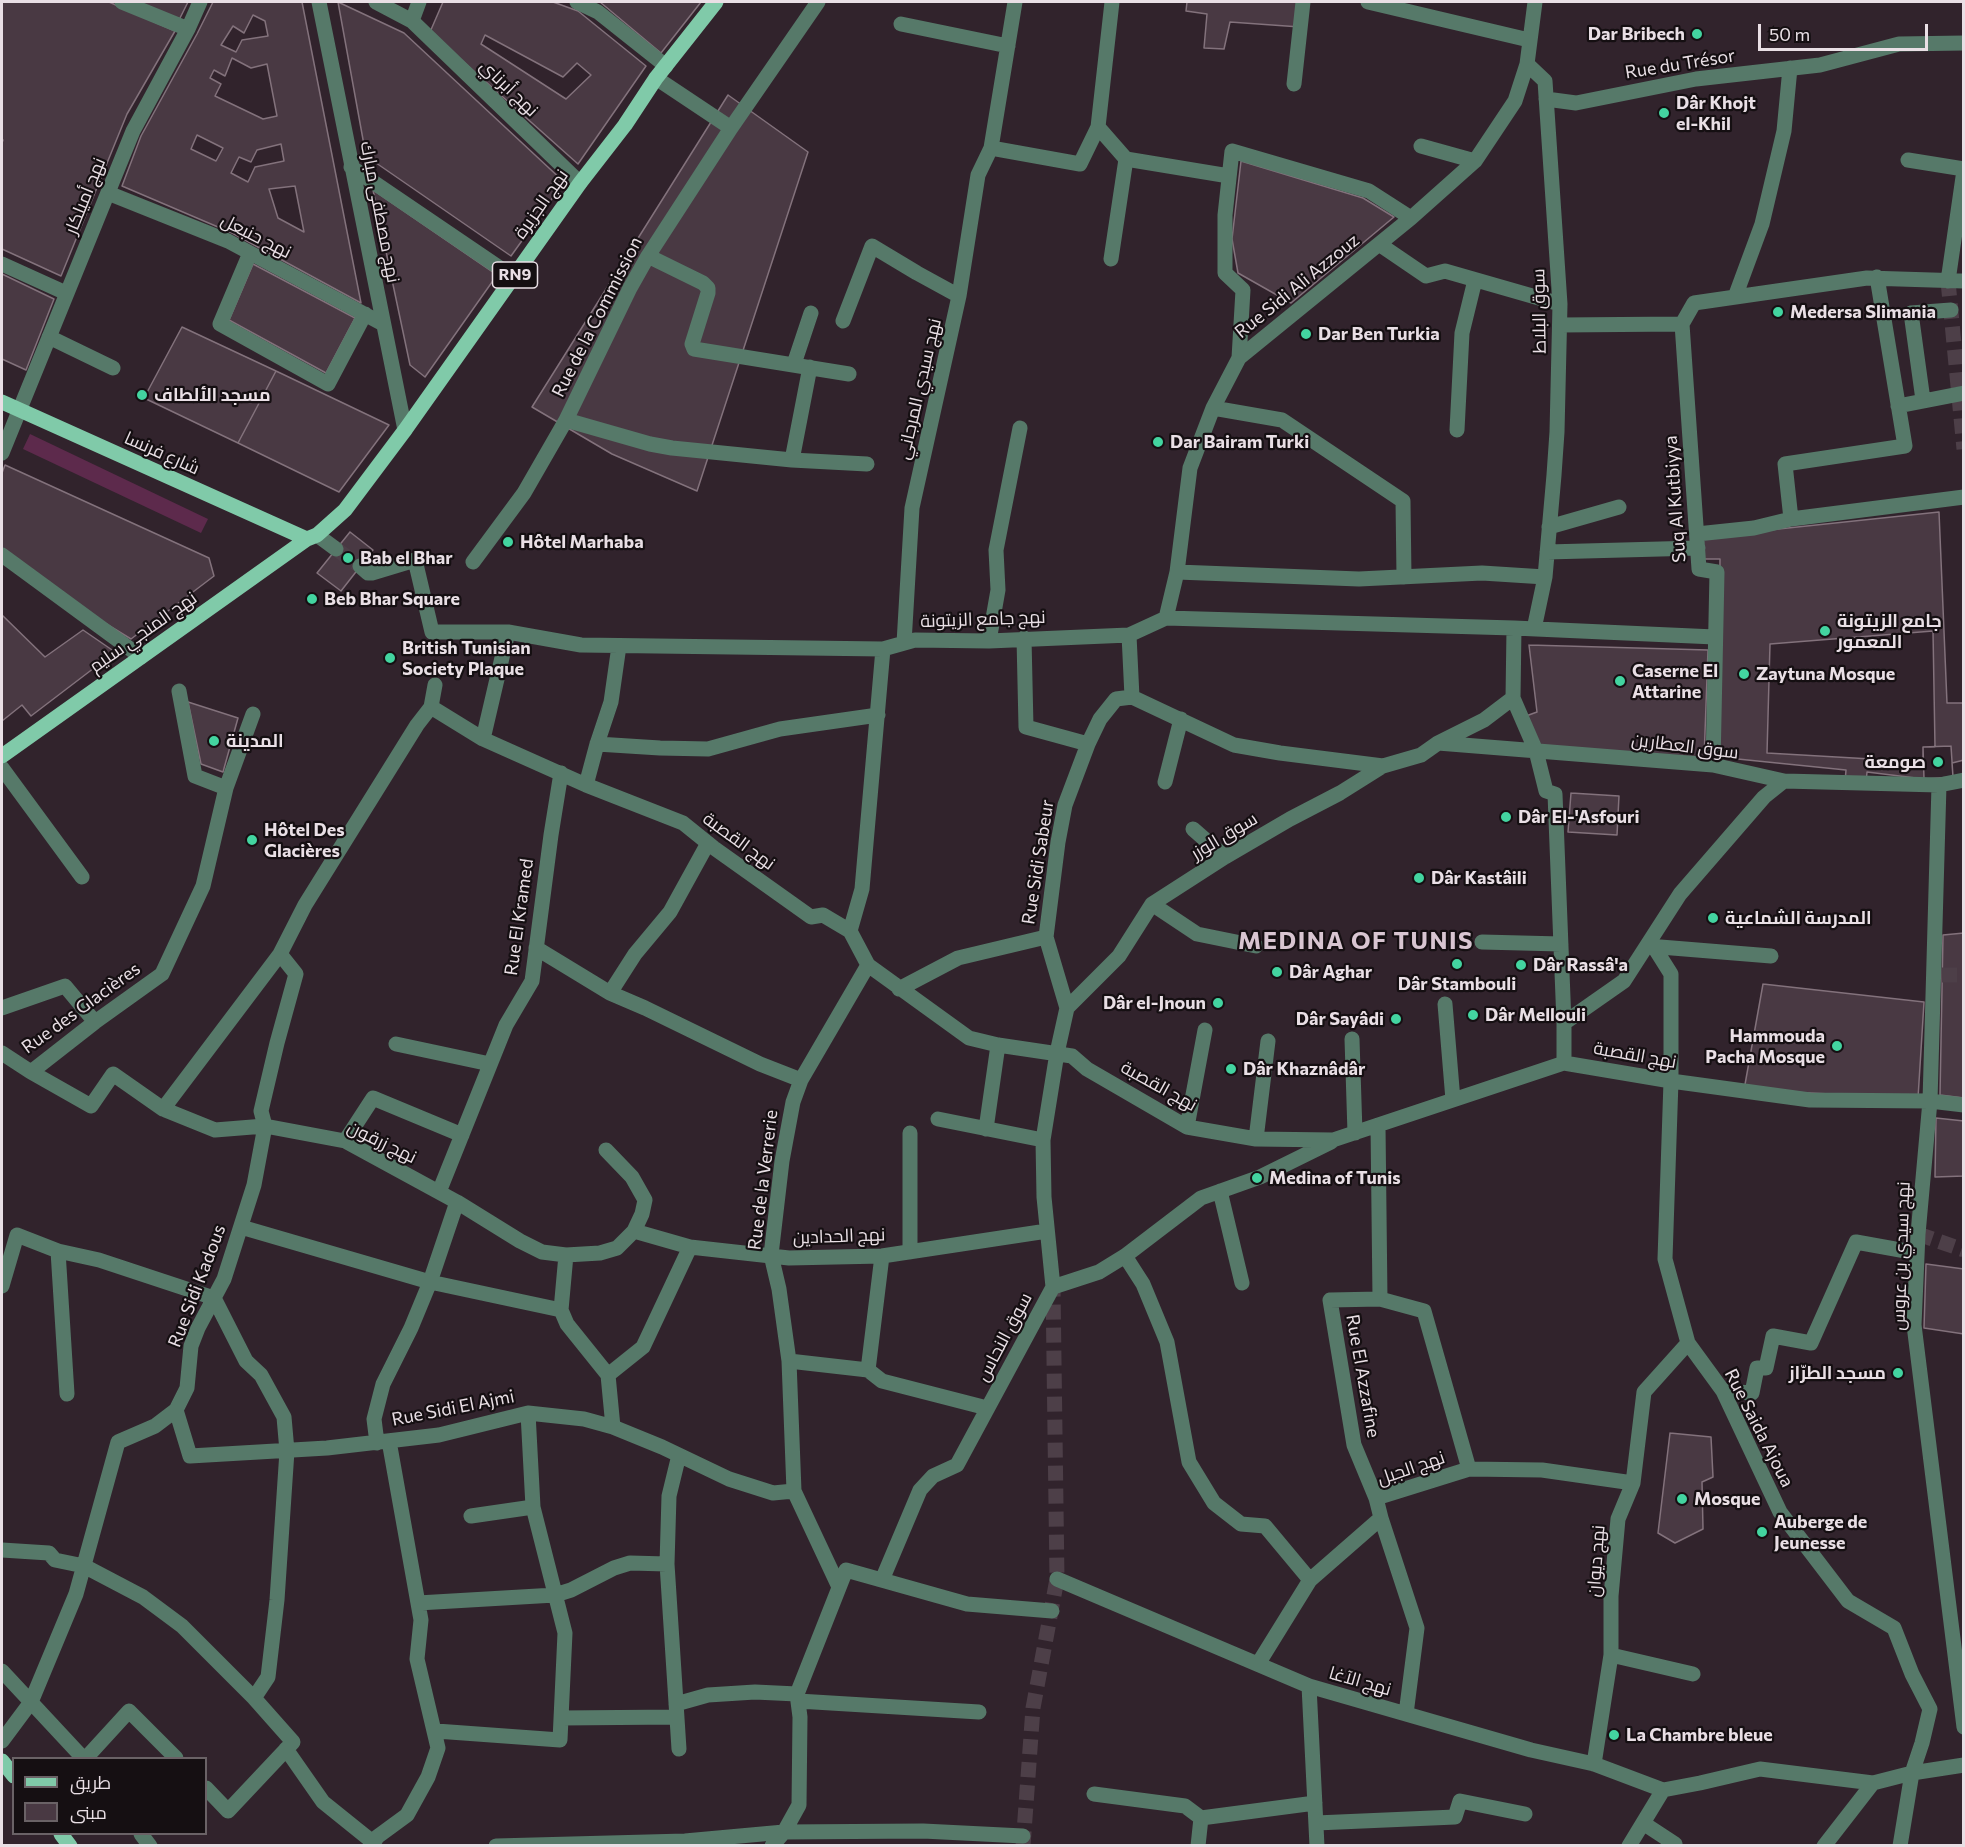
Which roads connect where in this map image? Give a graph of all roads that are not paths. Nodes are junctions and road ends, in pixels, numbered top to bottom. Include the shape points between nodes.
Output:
1 (122, 2) edge
2 (200, 2) edge
3 (319, 2) edge
4 (376, 2) edge
5 (419, 2) edge
6 (577, 2) edge
7 (716, 2) edge
8 (819, 2) edge
9 (1016, 2) edge
10 (1112, 2) edge
11 (1303, 2) edge
12 (1368, 2) edge
13 (1535, 2) edge
14 (412, 21) junction
15 (901, 24) dead end
16 (188, 29) junction
17 (1529, 40) junction
18 (1964, 43) edge
19 (1008, 46) junction
20 (1527, 64) junction
21 (1790, 68) junction
22 (661, 72) junction
23 (1294, 84) dead end
24 (1546, 99) junction
25 (1098, 127) junction
26 (731, 128) junction
27 (1422, 146) dead end
28 (991, 148) junction
29 (1126, 159) junction
30 (1908, 160) dead end
31 (1475, 161) junction
32 (351, 167) junction
33 (1964, 169) edge
34 (1229, 176) junction
35 (580, 183) junction
36 (108, 193) junction
37 (1411, 218) junction
38 (1379, 244) junction
39 (250, 253) junction
40 (648, 256) junction
41 (1111, 259) dead end
42 (2, 264) edge
43 (513, 277) junction
44 (1877, 277) junction
45 (1475, 280) junction
46 (1956, 281) edge
47 (66, 293) junction
48 (959, 296) junction
49 (1735, 297) junction
50 (1560, 304) junction
51 (1951, 310) dead end
52 (811, 313) dead end
53 (365, 314) junction
54 (843, 321) dead end
55 (383, 324) junction
56 (1682, 324) junction
57 (1560, 325) junction
58 (49, 337) junction
59 (1239, 358) junction
60 (794, 364) junction
61 (810, 367) junction
62 (113, 368) dead end
63 (849, 374) dead end
64 (1964, 393) edge
65 (1923, 400) junction
66 (2, 402) edge
67 (1898, 406) junction
68 (1213, 408) junction
69 (19, 410) junction
70 (566, 420) junction
71 (1020, 428) dead end
72 (405, 430) junction
73 (1457, 430) dead end
74 (2, 453) edge
75 (792, 460) junction
76 (867, 464) dead end
77 (1964, 498) edge
78 (1619, 507) dead end
79 (1791, 519) junction
80 (1549, 527) junction
81 (312, 537) junction
82 (1698, 541) junction
83 (336, 549) tunnel mouth
84 (1547, 552) junction
85 (2, 555) edge
86 (473, 562) dead end
87 (360, 566) tunnel mouth
88 (1177, 572) junction
89 (1404, 577) junction
90 (1545, 577) junction
91 (1166, 618) junction
92 (1515, 628) junction
93 (1534, 629) junction
94 (508, 632) junction
95 (1129, 635) junction
96 (1715, 637) junction
97 (1024, 638) junction
98 (989, 641) junction
99 (904, 643) junction
100 (619, 646) junction
101 (883, 649) junction
102 (141, 657) junction
103 (435, 685) dead end
104 (179, 691) dead end
105 (1132, 697) junction
106 (1513, 698) junction
107 (431, 707) junction
108 (253, 714) dead end
109 (878, 715) junction
110 (1181, 719) junction
111 (483, 739) junction
112 (1438, 743) junction
113 (597, 744) junction
114 (1088, 744) junction
115 (1536, 751) junction
116 (2, 756) edge
117 (1713, 765) junction
118 (1383, 766) junction
119 (2, 768) edge
120 (561, 774) junction
121 (1964, 780) edge
122 (1784, 781) junction
123 (1165, 782) dead end
124 (586, 785) junction
125 (1939, 785) junction
126 (226, 789) junction
127 (1193, 829) dead end
128 (708, 843) junction
129 (1225, 857) junction
130 (82, 877) dead end
131 (1152, 904) junction
132 (849, 931) junction
133 (1046, 937) junction
134 (1482, 942) dead end
135 (1561, 944) junction
136 (1256, 946) dead end
137 (1650, 946) junction
138 (536, 948) junction
139 (280, 954) junction
140 (1771, 956) dead end
141 (868, 965) junction
142 (899, 989) junction
143 (609, 993) junction
144 (1445, 1004) dead end
145 (2, 1008) edge
146 (1067, 1008) junction
147 (95, 1022) junction
148 (1564, 1023) junction
149 (1205, 1030) dead end
150 (1352, 1039) dead end
151 (1268, 1041) dead end
152 (396, 1044) dead end
153 (998, 1045) junction
154 (2, 1053) edge
155 (1057, 1053) junction
156 (1564, 1063) junction
157 (490, 1064) junction
158 (31, 1072) junction
159 (801, 1080) junction
160 (1671, 1082) junction
161 (1453, 1100) junction
162 (1930, 1101) junction
163 (1964, 1105) edge
164 (164, 1109) junction
165 (938, 1119) dead end
166 (1378, 1125) junction
167 (265, 1126) junction
168 (1187, 1127) junction
169 (986, 1129) junction
170 (910, 1132) dead end
171 (1355, 1133) junction
172 (462, 1135) junction
173 (1256, 1139) junction
174 (1043, 1140) junction
175 (1333, 1140) junction
176 (345, 1142) junction
177 (606, 1150) dead end
178 (1220, 1191) junction
179 (439, 1192) junction
180 (457, 1202) junction
181 (241, 1227) junction
182 (634, 1231) junction
183 (1047, 1231) junction
184 (690, 1247) junction
185 (58, 1251) junction
186 (910, 1252) junction
187 (1917, 1252) junction
188 (566, 1254) junction
189 (771, 1255) junction
190 (882, 1256) junction
191 (1125, 1256) junction
192 (430, 1282) junction
193 (1242, 1283) dead end
194 (2, 1286) edge
195 (1053, 1287) junction
196 (214, 1298) junction
197 (1380, 1299) junction
198 (561, 1310) junction
199 (1688, 1343) junction
200 (789, 1361) junction
201 (868, 1370) junction
202 (608, 1375) junction
203 (1723, 1391) junction
204 (67, 1394) dead end
205 (987, 1408) junction
206 (176, 1410) junction
207 (528, 1413) junction
208 (612, 1427) junction
209 (383, 1442) junction
210 (287, 1451) junction
211 (679, 1455) junction
212 (1468, 1469) junction
213 (1633, 1482) junction
214 (794, 1491) junction
215 (1377, 1498) junction
216 (534, 1507) junction
217 (471, 1516) dead end
218 (1381, 1518) junction
219 (2, 1550) edge
220 (667, 1564) junction
221 (84, 1566) junction
222 (1057, 1579) dead end
223 (882, 1580) junction
224 (1310, 1580) junction
225 (839, 1587) junction
226 (555, 1595) junction
227 (418, 1603) junction
228 (1052, 1611) dead end
229 (1611, 1655) junction
230 (1258, 1664) junction
231 (2, 1671) edge
232 (1694, 1674) dead end
233 (1309, 1686) junction
234 (797, 1697) junction
235 (254, 1698) junction
236 (31, 1702) junction
237 (676, 1710) junction
238 (979, 1712) dead end
239 (1406, 1714) junction
240 (561, 1718) junction
241 (1964, 1727) edge
242 (436, 1731) junction
243 (2, 1741) edge
244 (286, 1749) junction
245 (679, 1749) dead end
246 (83, 1757) edge
247 (85, 1757) edge
248 (175, 1757) edge
249 (2, 1761) edge
250 (1594, 1764) junction
251 (1964, 1765) edge
252 (1912, 1773) junction
253 (12, 1774) edge
254 (1873, 1783) junction
255 (207, 1789) edge
256 (1663, 1790) junction
257 (1094, 1794) dead end
258 (1315, 1803) junction
259 (1525, 1814) dead end
260 (1202, 1818) junction
261 (1643, 1822) junction
262 (1316, 1823) junction
263 (784, 1832) junction
264 (1023, 1836) dead end
265 (923, 1838) edge
266 (378, 1843) edge
267 (685, 1843) edge
268 (1675, 1844) edge
269 (496, 1845) edge
270 (772, 1845) edge
271 (1198, 1845) edge
272 (1317, 1845) edge
273 (1629, 1845) edge
274 (1824, 1845) edge
275 (1900, 1845) edge

1 - 16 street
2 - 16 street, نهج أميلكار
3 - 32 street, نهج مصطفى مبارك
4 - 14 street, نهج أبرناي
5 - 14 street
6 - 22 street via 598,12
7 - 22 main road, نهج الجزيرة / RN9
8 - 26 street, Rue de la Commission
9 - 19 street, نهج سيدي المرجاني
10 - 25 street
11 - 23 street
12 - 17 street
13 - 17 street
14 - 35 street, نهج أبرناي
15 - 19 street
16 - 36 street, نهج أميلكار via 133,131
17 - 20 street
18 - 21 street, Rue du Trésor via 1899,44
19 - 28 street, نهج سيدي المرجاني
20 - 24 street, سوق البلاط via 1545,81
20 - 31 street, Rue Sidi Ali Azzouz via 1515,101
21 - 24 street, Rue du Trésor via 1696,79 1576,103
21 - 49 street via 1784,131 1764,214
22 - 26 street
22 - 35 main road, نهج الجزيرة / RN9
24 - 50 street, سوق البلاط
25 - 28 street via 1080,164
25 - 29 street
26 - 40 street, Rue de la Commission
27 - 31 street
28 - 48 street, نهج سيدي المرجاني via 978,175
29 - 34 street
29 - 41 street
30 - 33 street
31 - 37 street, Rue Sidi Ali Azzouz
32 - 43 street
32 - 55 street, نهج مصطفى مبارك
33 - 46 street
34 - 37 street via 1232,151 1369,191
34 - 59 street via 1226,273 1243,290
35 - 43 main road, نهج الجزيرة / RN9
36 - 39 street, نهج حنبعل
36 - 47 street, نهج أميلكار
37 - 38 street, Rue Sidi Ali Azzouz
38 - 45 street via 1426,276 1444,271
38 - 59 street, Rue Sidi Ali Azzouz
39 - 53 street, نهج حنبعل
39 - 53 street via 220,324 328,384
40 - 60 street via 708,288 692,344 694,349
40 - 70 street, Rue de la Commission
42 - 47 street
43 - 72 main road, نهج الجزيرة / RN9
44 - 46 street
44 - 49 street
44 - 67 street
45 - 50 street
45 - 73 street via 1462,333
47 - 58 street, نهج أميلكار
48 - 54 street via 872,246
48 - 99 street, نهج سيدي المرجاني via 912,508
49 - 56 street via 1694,303
50 - 57 street, سوق البلاط
51 - 65 street via 1911,313
52 - 60 street
53 - 55 street, نهج حنبعل
55 - 72 street, نهج مصطفى مبارك
56 - 57 street
56 - 82 street, Suq Al Kutbiyya
57 - 80 street, سوق البلاط
58 - 62 street
58 - 69 street, نهج أميلكار
59 - 68 street, Rue Sidi Ali Azzouz
60 - 61 street
61 - 63 street
61 - 75 street
64 - 65 street
65 - 67 street
66 - 69 main road, شارع فرنسا
67 - 79 street via 1905,446 1785,464
68 - 88 street, Rue Sidi Ali Azzouz via 1191,468
68 - 89 street via 1282,420 1403,501
69 - 74 street, نهج أميلكار
69 - 81 main road, شارع فرنسا
70 - 75 street via 672,448
70 - 86 street, Rue de la Commission via 524,493
71 - 98 street via 996,550 998,590
72 - 81 main road, نهج الجزيرة / RN9 via 345,510
75 - 76 street
77 - 79 street
78 - 80 street
79 - 82 street
80 - 84 street, سوق البلاط
81 - 83 street
81 - 102 main road, نهج المنجي سليم
82 - 84 street
82 - 96 street, Suq Al Kutbiyya via 1699,569 1717,572
84 - 90 street, سوق البلاط
85 - 102 street
87 - 94 street, نهج جامع الزيتونة via 372,573 415,560 432,632
88 - 89 street
88 - 91 street, Rue Sidi Ali Azzouz
89 - 90 street via 1482,573
90 - 93 street, سوق البلاط
91 - 92 street, نهج جامع الزيتونة
91 - 95 street, نهج جامع الزيتونة
92 - 93 street, نهج جامع الزيتونة
92 - 106 street
93 - 96 street, نهج جامع الزيتونة
94 - 100 street, نهج جامع الزيتونة via 581,645
94 - 111 street
95 - 97 street, نهج جامع الزيتونة
95 - 105 street
96 - 117 street, Suq Al Kutbiyya
97 - 98 street, نهج جامع الزيتونة
97 - 114 street via 1026,727
98 - 99 street, نهج جامع الزيتونة
99 - 101 street, نهج جامع الزيتونة
100 - 101 street, نهج جامع الزيتونة
100 - 113 street via 611,702
101 - 109 street
102 - 116 main road, نهج المنجي سليم
103 - 107 street
104 - 126 street via 195,776
105 - 110 street
105 - 114 street, Rue Sidi Sabeur via 1116,699 1100,719
106 - 112 street, سوق الوزر via 1484,720
106 - 115 street
107 - 111 street, نهج القصبة
107 - 139 street via 305,905
108 - 126 street, Rue des Glacières
109 - 113 street via 780,729 708,748
109 - 132 street via 862,889
110 - 118 street via 1234,745
110 - 123 street
111 - 120 street, نهج القصبة
112 - 115 street, سوق العطارين
112 - 118 street, سوق الوزر via 1421,755
113 - 124 street
114 - 133 street, Rue Sidi Sabeur via 1065,805
115 - 117 street, سوق العطارين
115 - 135 street via 1546,790 1555,794
117 - 122 street, سوق العطارين
118 - 129 street, سوق الوزر
119 - 130 street
120 - 124 street, نهج القصبة
120 - 138 street, Rue El Kramed
121 - 125 street, سوق العطارين
122 - 125 street, سوق العطارين
122 - 137 street via 1764,797 1680,894
124 - 128 street, نهج القصبة via 683,823
125 - 162 street, نهج سيدي بن عروس via 1938,975
126 - 147 street, Rue des Glacières via 203,886 162,974
127 - 129 street
128 - 132 street, نهج القصبة via 811,916 823,915
128 - 143 street via 670,912
129 - 131 street, سوق الوزر
131 - 136 street via 1197,934
131 - 146 street, سوق الوزر via 1119,956
132 - 141 street, نهج القصبة
133 - 142 street via 958,958
133 - 146 street, Rue Sidi Sabeur
134 - 135 street
135 - 148 street
137 - 140 street
137 - 148 street via 1624,981
137 - 160 street, Rue Saida Ajoua via 1671,974
138 - 143 street
138 - 157 street, Rue El Kramed via 532,981 506,1025
139 - 164 street
139 - 167 street, Rue Sidi Kadous via 296,974 261,1111
141 - 142 street, نهج القصبة
141 - 159 street, Rue de la Verrerie
142 - 153 street, نهج القصبة via 969,1038
143 - 159 street
144 - 161 street
145 - 147 street via 65,986
146 - 155 street
147 - 158 street, Rue des Glacières
148 - 156 street
149 - 168 street
150 - 171 street
151 - 173 street
152 - 157 street
153 - 155 street, نهج القصبة
153 - 169 street
154 - 158 street, Rue des Glacières
155 - 168 street, نهج القصبة via 1072,1056 1087,1069
155 - 174 street
156 - 160 street, نهج القصبة
156 - 161 street, نهج القصبة
157 - 172 street, Rue El Kramed
158 - 164 street, نهج زرقون via 91,1106 113,1074
159 - 189 street, Rue de la Verrerie via 782,1161
160 - 162 street, نهج القصبة via 1810,1100
160 - 199 street, Rue Saida Ajoua via 1665,1259
161 - 166 street, نهج القصبة
162 - 163 street, نهج القصبة
162 - 187 street, نهج سيدي بن عروس
164 - 167 street, نهج زرقون via 215,1130
165 - 169 street
166 - 171 street, نهج القصبة
166 - 197 street, Rue El Azzafine
167 - 176 street, نهج زرقون
167 - 181 street, Rue Sidi Kadous
168 - 173 street, نهج القصبة
169 - 174 street
170 - 186 street
171 - 175 street, نهج القصبة
172 - 176 street via 373,1098
172 - 179 street, Rue El Kramed
173 - 175 street, نهج القصبة
174 - 183 street
175 - 178 street, سوق النحاس via 1260,1177
176 - 179 street, نهج زرقون
177 - 182 street via 632,1177 645,1200
178 - 191 street, سوق النحاس via 1201,1198
178 - 193 street
179 - 180 street, نهج زرقون
180 - 188 street, نهج زرقون via 542,1252
180 - 192 street
181 - 192 street
181 - 196 street, Rue Sidi Kadous
182 - 184 street, نهج الحدادين
182 - 188 street, نهج زرقون via 617,1248
183 - 186 street, نهج الحدادين
183 - 195 street
184 - 189 street, نهج الحدادين
184 - 202 street via 643,1347
185 - 194 street via 18,1234
185 - 196 street via 99,1260
185 - 204 street
186 - 190 street, نهج الحدادين
187 - 203 street via 1856,1242 1811,1343 1773,1336 1766,1368 1757,1368 1752,1393
187 - 241 street, نهج سيدي بن عروس via 1914,1325
188 - 198 street
189 - 190 street, نهج الحدادين
189 - 200 street, Rue de la Verrerie
190 - 201 street
191 - 195 street, سوق النحاس via 1099,1272
191 - 224 street via 1143,1284 1167,1342 1189,1462 1214,1503 1241,1524 1264,1526
192 - 198 street
192 - 209 street via 383,1384 374,1419
195 - 205 street, سوق النحاس
196 - 206 street, Rue Sidi Kadous via 191,1346 187,1388
196 - 210 street via 246,1361 261,1375 284,1417
197 - 212 street via 1424,1311
197 - 215 street, Rue El Azzafine via 1330,1300 1354,1445
198 - 202 street via 567,1324
199 - 203 street, Rue Saida Ajoua
199 - 213 street, نهج ديوان via 1644,1392
200 - 201 street
200 - 214 street, Rue de la Verrerie
201 - 205 street via 882,1381
202 - 208 street
203 - 252 street, Rue Saida Ajoua via 1780,1512 1848,1601 1894,1628 1929,1709
205 - 223 street, سوق النحاس via 957,1465 933,1476 920,1490
206 - 210 street, Rue Sidi El Ajmi via 190,1456
206 - 221 street via 155,1426 118,1442
207 - 208 street, Rue Sidi El Ajmi via 584,1419
207 - 209 street, Rue Sidi El Ajmi via 439,1435
207 - 216 street
208 - 211 street, Rue Sidi El Ajmi
209 - 210 street, Rue Sidi El Ajmi
209 - 227 street
210 - 235 street via 268,1677
211 - 214 street, Rue Sidi El Ajmi via 729,1479 773,1493
211 - 220 street via 669,1496
212 - 213 street, نهج الجبل via 1542,1470
212 - 215 street, نهج الجبل
213 - 229 street, نهج ديوان via 1618,1519 1611,1596
214 - 225 street
215 - 218 street, نهج الجبل
216 - 217 street
216 - 226 street
218 - 224 street
218 - 239 street, نهج الجبل via 1416,1628
219 - 221 street via 49,1553 55,1560
220 - 226 street via 630,1563
220 - 237 street
221 - 235 street via 143,1597 182,1626
221 - 236 street
222 - 230 street, نهج الآغا
223 - 225 street via 846,1570
223 - 228 street via 967,1604
224 - 230 street
225 - 234 street
226 - 227 street
226 - 240 street via 565,1633
227 - 242 street via 422,1620 417,1659
229 - 232 street
229 - 250 street, نهج ديوان
230 - 233 street, نهج الآغا
231 - 236 street
233 - 239 street, نهج الآغا
233 - 258 street
234 - 237 street via 755,1692 708,1695
234 - 238 street
234 - 263 street via 799,1805
235 - 244 street via 293,1742
236 - 243 street
236 - 246 street
237 - 240 street
237 - 245 street
239 - 250 street, نهج الآغا
240 - 242 street via 560,1740
242 - 266 street via 438,1748 428,1777 407,1815
244 - 255 street via 228,1811
244 - 266 street via 323,1802
247 - 248 street via 129,1711
249 - 253 main road
250 - 256 street, نهج الآغا
251 - 252 street
252 - 254 street
252 - 275 street, Rue Saida Ajoua
254 - 256 street via 1760,1769
254 - 274 street
256 - 261 street
257 - 260 street via 1185,1806
258 - 260 street
258 - 262 street
259 - 262 street via 1460,1801 1455,1817
260 - 271 street
261 - 268 street
261 - 273 street
262 - 272 street
263 - 265 street
263 - 267 street
263 - 270 street
264 - 265 street
267 - 269 street

